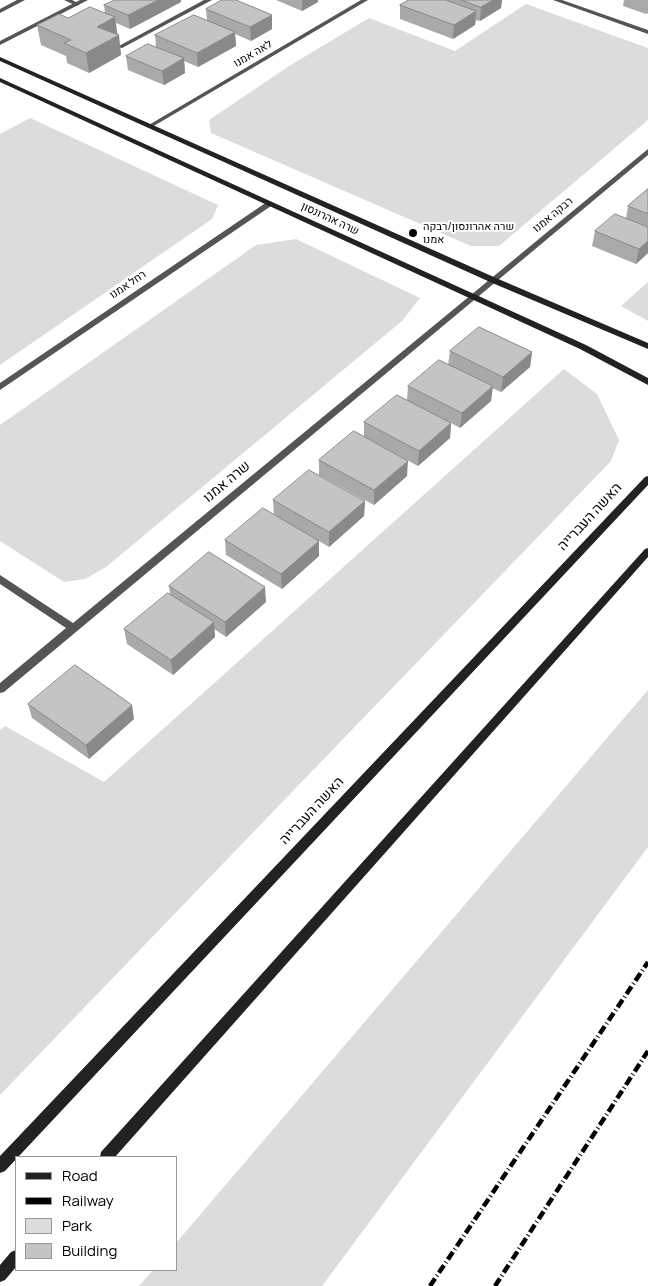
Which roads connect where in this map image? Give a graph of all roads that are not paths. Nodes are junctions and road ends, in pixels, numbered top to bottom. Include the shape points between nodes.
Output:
1 (22, 0) edge
2 (67, 0) edge
3 (84, 0) edge
4 (209, 0) edge
5 (365, 0) edge
6 (556, 0) edge
7 (77, 4) junction
8 (0, 11) edge
9 (648, 32) edge
10 (0, 43) edge
11 (120, 47) edge
12 (0, 59) edge
13 (0, 80) edge
14 (150, 126) junction
15 (648, 151) edge
16 (270, 204) junction
17 (493, 280) junction
18 (473, 297) junction
19 (648, 346) edge
20 (648, 382) edge
21 (0, 387) edge
22 (648, 479) edge
23 (648, 551) edge
24 (0, 579) edge
25 (72, 628) junction
26 (0, 689) edge
27 (107, 1156) edge
28 (0, 1166) edge
29 (15, 1258) edge
30 (0, 1275) edge

1 - 8 street
2 - 7 street
3 - 7 street
4 - 11 street
5 - 14 street, לאה אמנו
6 - 9 street
7 - 10 street
12 - 14 street, שרה אהרונסון
13 - 16 street, שרה אהרונסון
14 - 17 street, שרה אהרונסון
15 - 17 street, רבקה אמנו
16 - 18 street, שרה אהרונסון
16 - 21 street, רחל אמנו
17 - 18 street, רבקה אמנו
17 - 19 street, שרה אהרונסון
18 - 20 street, שרה אהרונסון via 583,347
18 - 25 street, שרה אמנו
22 - 28 street, האשה העברייה
23 - 27 street
24 - 25 street
25 - 26 street, שרה אמנו
29 - 30 street

